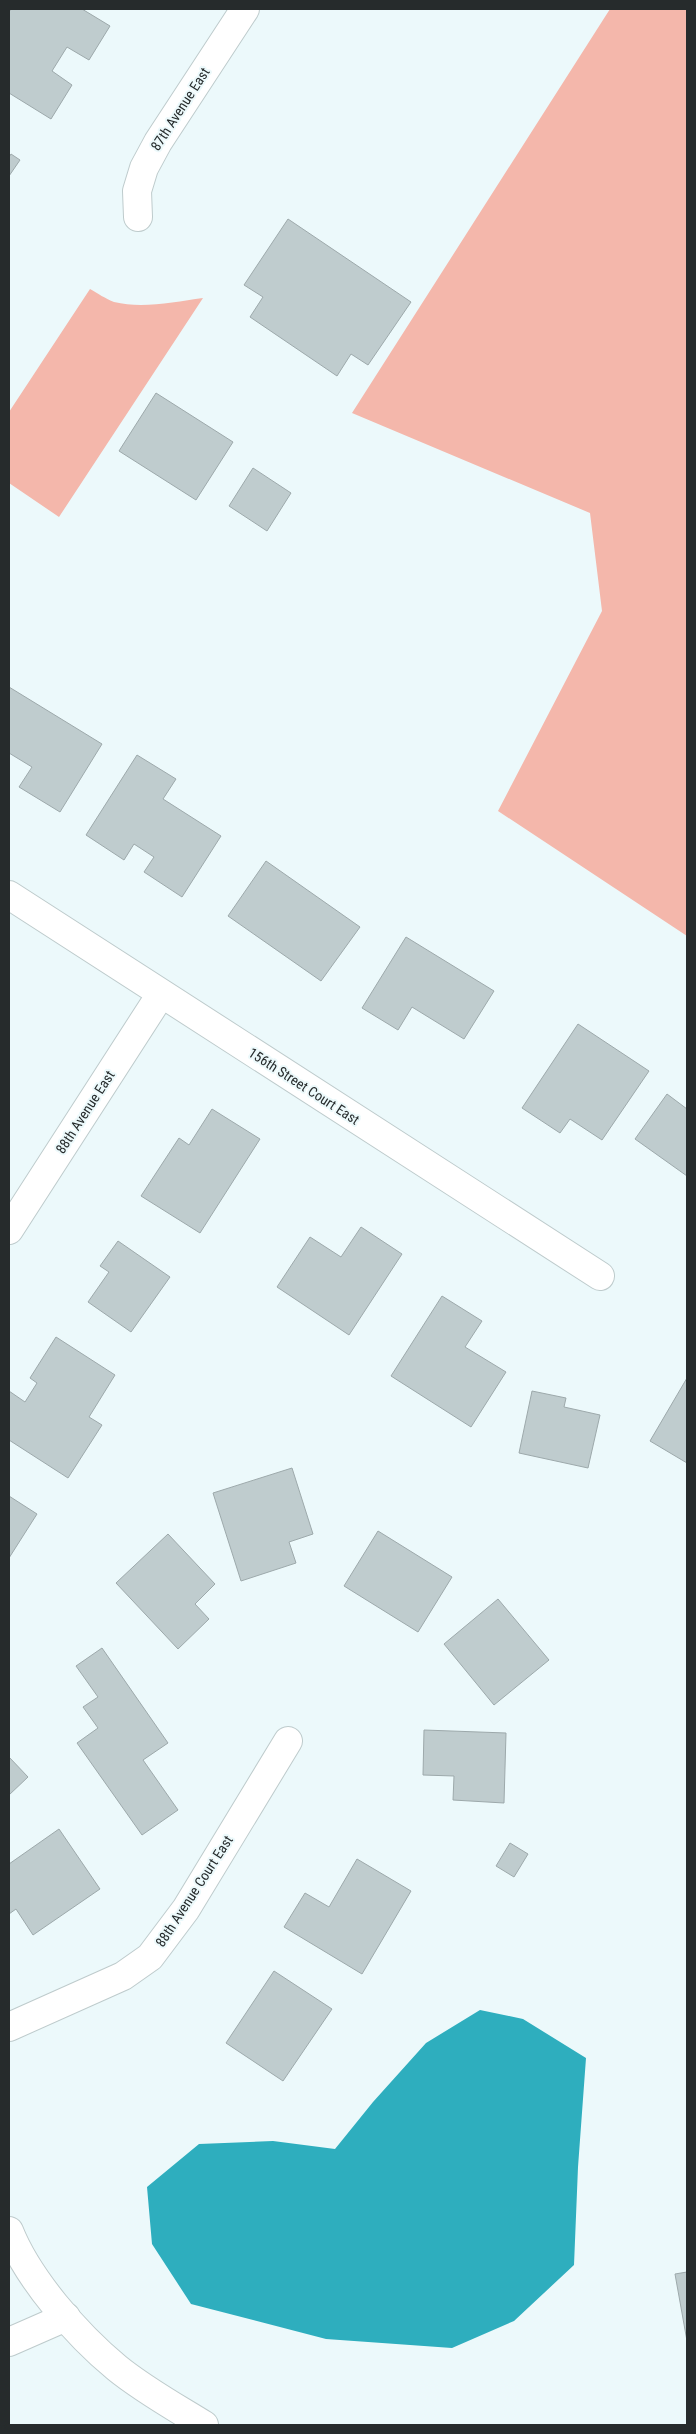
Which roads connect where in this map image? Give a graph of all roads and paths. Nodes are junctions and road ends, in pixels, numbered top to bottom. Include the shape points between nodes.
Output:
1 (245, 9) edge
2 (138, 217) dead end
3 (9, 895) edge
4 (161, 994) junction
5 (9, 1230) edge
6 (600, 1276) dead end
7 (288, 1741) dead end
8 (9, 2027) edge
9 (9, 2231) edge
10 (66, 2317) junction
11 (9, 2342) edge
12 (204, 2425) edge

1 - 2 street, 87th Avenue East via 144,168 138,191
3 - 4 street, 156th Street Court East
4 - 5 street, 88th Avenue East
4 - 6 street, 156th Street Court East
7 - 8 street, 88th Avenue Court East via 186,1909 150,1957 123,1976
9 - 10 street via 47,2295
10 - 11 street
10 - 12 street via 117,2368

